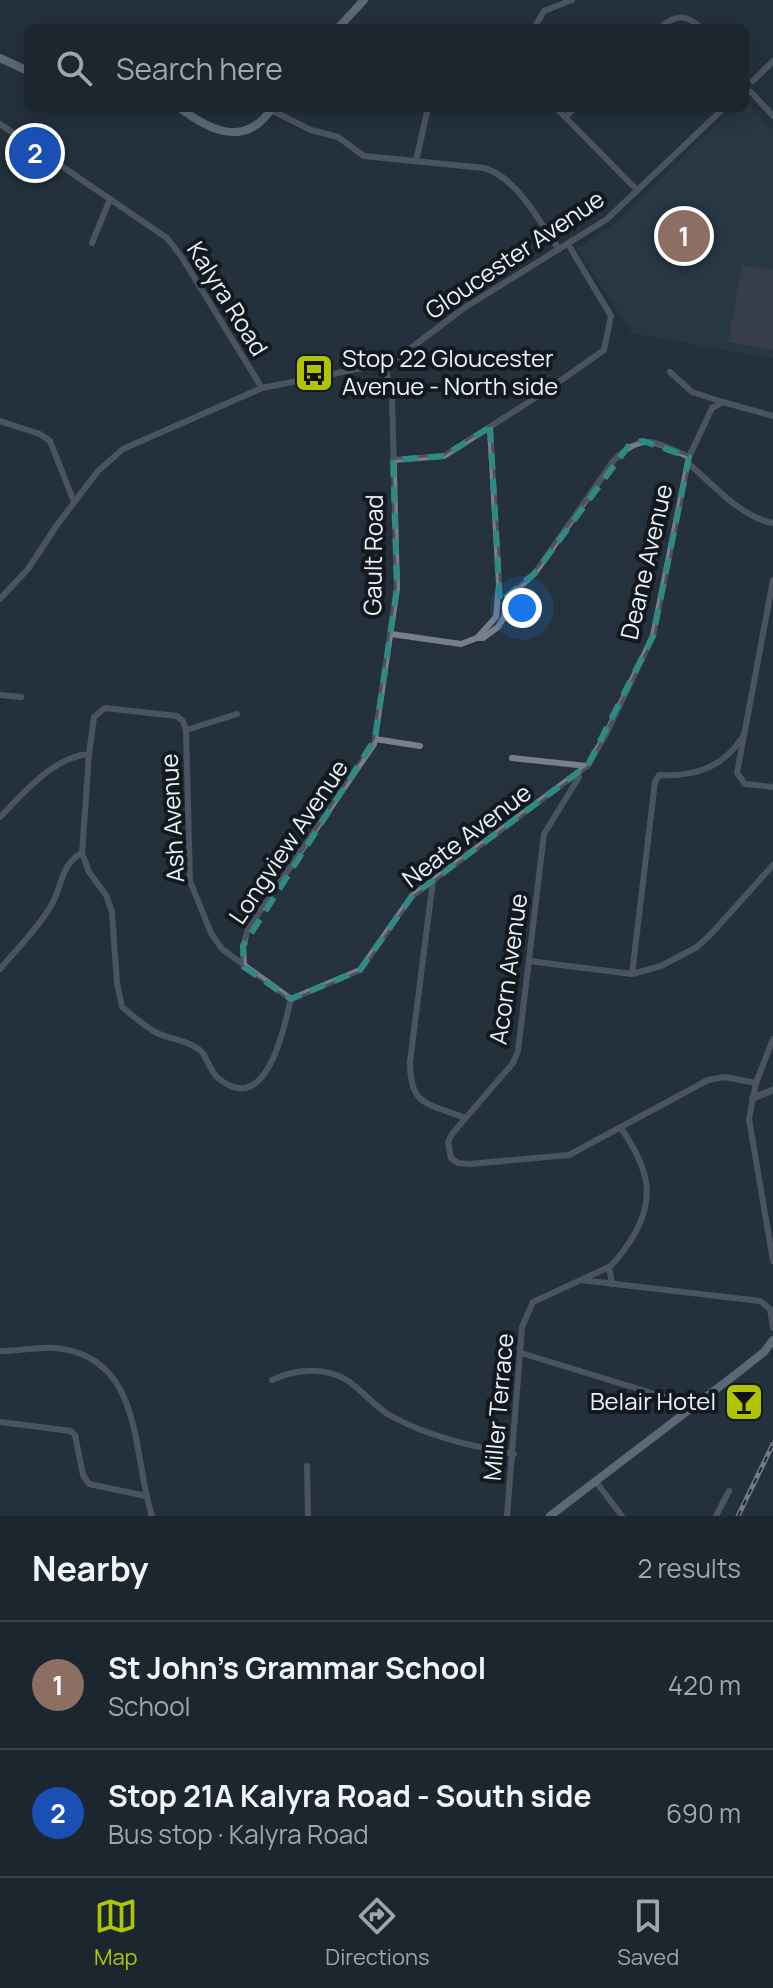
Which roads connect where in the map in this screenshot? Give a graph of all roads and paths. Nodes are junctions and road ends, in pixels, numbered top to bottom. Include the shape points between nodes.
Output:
1 (364, 0) edge
2 (572, 0) edge
3 (342, 24) edge
4 (536, 24) edge
5 (665, 24) edge
6 (696, 24) edge
7 (0, 58) edge
8 (773, 61) edge
9 (24, 69) edge
10 (749, 78) edge
11 (749, 93) edge
12 (185, 112) edge
13 (269, 112) edge
14 (278, 112) edge
15 (427, 112) edge
16 (560, 112) edge
17 (571, 112) edge
18 (720, 112) edge
19 (773, 116) edge
20 (566, 117) junction
21 (0, 124) edge
22 (416, 161) junction
23 (637, 190) junction
24 (110, 199) junction
25 (92, 243) dead end
26 (568, 244) junction
27 (559, 249) junction
28 (392, 360) junction
29 (378, 365) junction
30 (386, 371) junction
31 (670, 372) dead end
32 (262, 388) junction
33 (723, 402) junction
34 (773, 416) edge
35 (0, 421) edge
36 (490, 427) junction
37 (393, 460) junction
38 (689, 460) junction
39 (74, 502) junction
40 (773, 523) edge
41 (773, 580) edge
42 (0, 599) edge
43 (391, 634) junction
44 (477, 638) junction
45 (0, 695) edge
46 (21, 697) dead end
47 (237, 714) dead end
48 (186, 730) junction
49 (744, 735) junction
50 (375, 739) junction
51 (420, 746) dead end
52 (89, 754) junction
53 (512, 758) dead end
54 (585, 768) junction
55 (773, 787) edge
56 (0, 817) edge
57 (82, 853) junction
58 (773, 865) edge
59 (433, 880) junction
60 (529, 961) junction
61 (244, 967) junction
62 (0, 969) edge
63 (632, 974) junction
64 (291, 999) junction
65 (773, 1039) edge
66 (756, 1083) junction
67 (773, 1090) edge
68 (753, 1098) junction
69 (465, 1118) junction
70 (621, 1128) junction
71 (773, 1261) edge
72 (609, 1267) junction
73 (580, 1280) junction
74 (612, 1284) junction
75 (773, 1328) edge
76 (773, 1340) edge
77 (0, 1351) edge
78 (521, 1353) junction
79 (272, 1380) dead end
80 (686, 1412) junction
81 (0, 1422) edge
82 (514, 1454) junction
83 (307, 1466) dead end
84 (596, 1482) junction
85 (729, 1491) dead end
86 (146, 1496) junction
87 (152, 1516) edge
88 (308, 1516) edge
89 (507, 1516) edge
90 (550, 1516) edge
91 (622, 1516) edge
92 (716, 1516) edge

1 - 3 main road
2 - 4 street via 544,11
5 - 6 street via 686,17
7 - 9 main road
8 - 10 street
11 - 19 street
12 - 13 main road via 204,126 230,132 258,124
14 - 22 street via 338,137 364,156
15 - 22 street
16 - 20 street
17 - 20 street
18 - 23 street, Gloucester Avenue
20 - 23 street
21 - 24 street, Kalyra Road
22 - 27 street via 498,173
23 - 26 street, Gloucester Avenue via 607,219
24 - 25 street
24 - 32 street, Kalyra Road via 176,248
26 - 27 street, Gloucester Avenue
26 - 36 street via 611,316 604,350
27 - 28 street, Gloucester Avenue via 475,300
28 - 29 street via 381,358
28 - 30 street
29 - 30 street
29 - 32 street
30 - 37 street, Gault Road via 392,395
31 - 33 street via 692,392
32 - 39 street via 123,449
33 - 34 street
33 - 38 street, Deane Avenue via 712,408
35 - 39 street via 50,441
36 - 37 street via 444,456
36 - 44 street via 499,584 496,617
37 - 43 street, Gault Road via 397,588
38 - 40 street via 730,500
38 - 44 street via 665,446 630,444 535,573 512,594 498,627
38 - 54 street, Deane Avenue via 653,636
39 - 42 street via 28,569
41 - 49 street
43 - 44 street via 461,644
43 - 50 street, Gault Road
45 - 46 street
47 - 48 street
48 - 52 street, Ash Avenue via 177,716 105,708 94,717
48 - 61 street, Ash Avenue via 190,881 211,933
49 - 55 street via 737,773 745,784
49 - 63 street via 721,762 702,772 659,775 655,782
50 - 51 street
50 - 61 street, Longview Avenue via 248,929
52 - 56 street via 56,765
52 - 57 street
53 - 54 street
54 - 59 street, Neate Avenue
54 - 60 street, Acorn Avenue via 544,834
57 - 62 street via 67,865 52,906
57 - 64 street via 112,912 122,1007 154,1031 202,1052 215,1076 245,1089 257,1084 281,1039
58 - 63 street via 697,947
59 - 64 street, Neate Avenue via 412,896 360,970
59 - 69 street via 410,1086 423,1101
60 - 63 street
60 - 69 street, Acorn Avenue via 518,1051
61 - 64 street, Ash Avenue
65 - 66 street
66 - 68 street
66 - 70 street via 725,1077 708,1080
67 - 68 street
68 - 71 street via 749,1119
69 - 70 street, Acorn Avenue via 448,1142 451,1158 470,1164 562,1157
70 - 72 street via 642,1162 647,1188 640,1226
72 - 73 street
72 - 74 street
73 - 74 street
73 - 78 street, Miller Terrace via 533,1302 522,1327
74 - 75 street via 760,1301 770,1309
76 - 80 main road
77 - 86 street via 56,1348 88,1357 106,1370 129,1408
78 - 80 street via 678,1401
78 - 82 street, Miller Terrace
79 - 82 street via 297,1371 334,1374 389,1415 433,1435
80 - 84 main road
81 - 86 street via 71,1431 89,1484
82 - 89 street, Miller Terrace
83 - 88 street
84 - 90 main road
84 - 91 street
85 - 92 street
86 - 87 street

